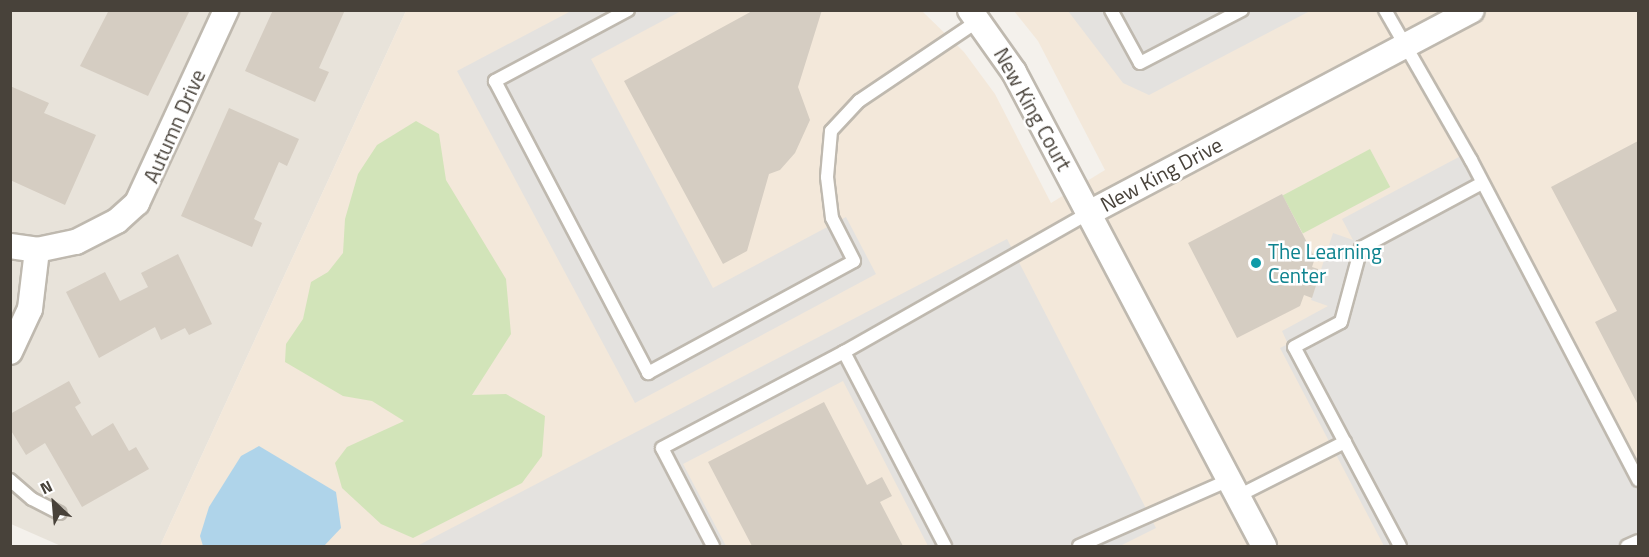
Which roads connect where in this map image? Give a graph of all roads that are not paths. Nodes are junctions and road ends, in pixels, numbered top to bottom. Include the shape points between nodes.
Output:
1 (226, 10) edge
2 (628, 10) edge
3 (1111, 10) edge
4 (1242, 10) edge
5 (1385, 10) edge
6 (1472, 10) edge
7 (974, 15) edge
8 (1406, 46) junction
9 (1482, 183) junction
10 (1089, 213) junction
11 (22, 248) edge
12 (10, 352) edge
13 (844, 352) junction
14 (1344, 442) junction
15 (10, 480) edge
16 (1638, 480) edge
17 (1233, 488) junction
18 (60, 513) dead end
19 (1638, 541) edge
20 (713, 546) edge
21 (945, 546) edge
22 (1079, 546) edge
23 (1264, 546) edge
24 (1400, 546) edge
25 (1627, 546) edge

1 - 11 street, Autumn Drive via 138,203 96,234 56,249
2 - 7 lane via 495,81 648,374 855,261 832,218 827,177 831,131 859,101
3 - 4 lane via 1140,63
5 - 8 lane
6 - 8 street, New King Drive
7 - 10 street, New King Court via 1014,72
8 - 9 lane
8 - 10 street, New King Drive
9 - 14 lane via 1361,248 1341,322 1294,347
9 - 16 lane
10 - 13 lane
10 - 17 street, New King Drive
11 - 12 street, Autumn Drive via 30,309
13 - 20 lane via 662,448
13 - 21 lane
14 - 17 lane
14 - 24 lane
15 - 18 lane
17 - 22 lane
17 - 23 street, New King Drive
19 - 25 lane

